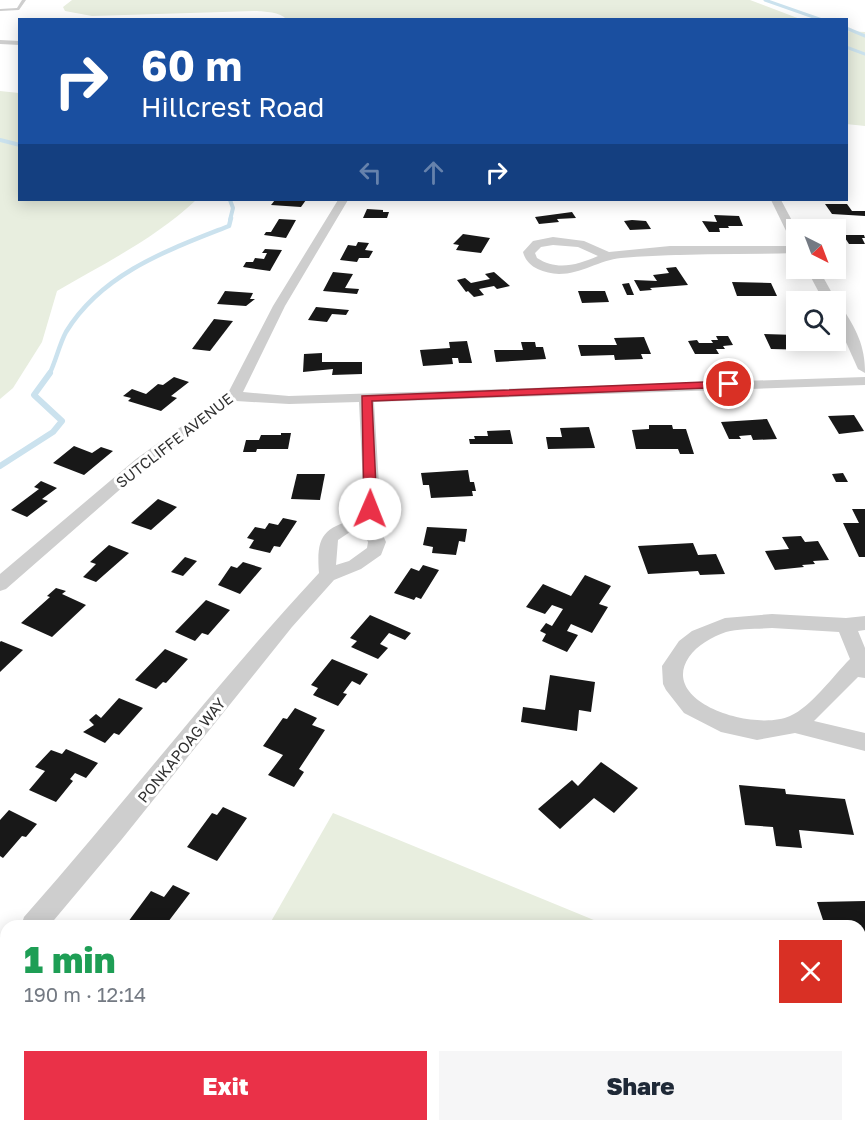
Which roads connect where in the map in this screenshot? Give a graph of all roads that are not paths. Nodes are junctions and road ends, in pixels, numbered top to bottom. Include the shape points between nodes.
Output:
1 (24, 0) edge
2 (0, 10) edge
3 (0, 42) edge
4 (18, 43) edge
5 (342, 201) edge
6 (777, 201) edge
7 (786, 219) edge
8 (786, 250) edge
9 (608, 256) junction
10 (846, 326) edge
11 (865, 369) edge
12 (865, 381) edge
13 (232, 396) junction
14 (366, 398) junction
15 (368, 522) junction
16 (328, 575) junction
17 (0, 584) edge
18 (855, 624) edge
19 (863, 668) edge
20 (795, 724) junction
21 (865, 742) edge
22 (38, 920) edge

1 - 2 lane via 18,9
3 - 4 street
5 - 13 street, SUTCLIFFE AVENUE via 279,306 243,383
6 - 7 street
8 - 9 street via 670,250
9 - 9 street via 562,241 537,244 529,256 536,264 559,270 574,269
10 - 11 street
12 - 14 street
13 - 14 street via 289,400
13 - 17 street, SUTCLIFFE AVENUE via 142,462
14 - 15 street via 371,485
15 - 16 street via 343,528 328,538
15 - 16 street via 377,542 375,551 355,565
16 - 22 street, PONKAPOAG WAY
18 - 19 street
18 - 20 street via 772,621 725,625 686,646 672,666 673,684 691,707 721,723 757,731
19 - 20 street
20 - 21 street

